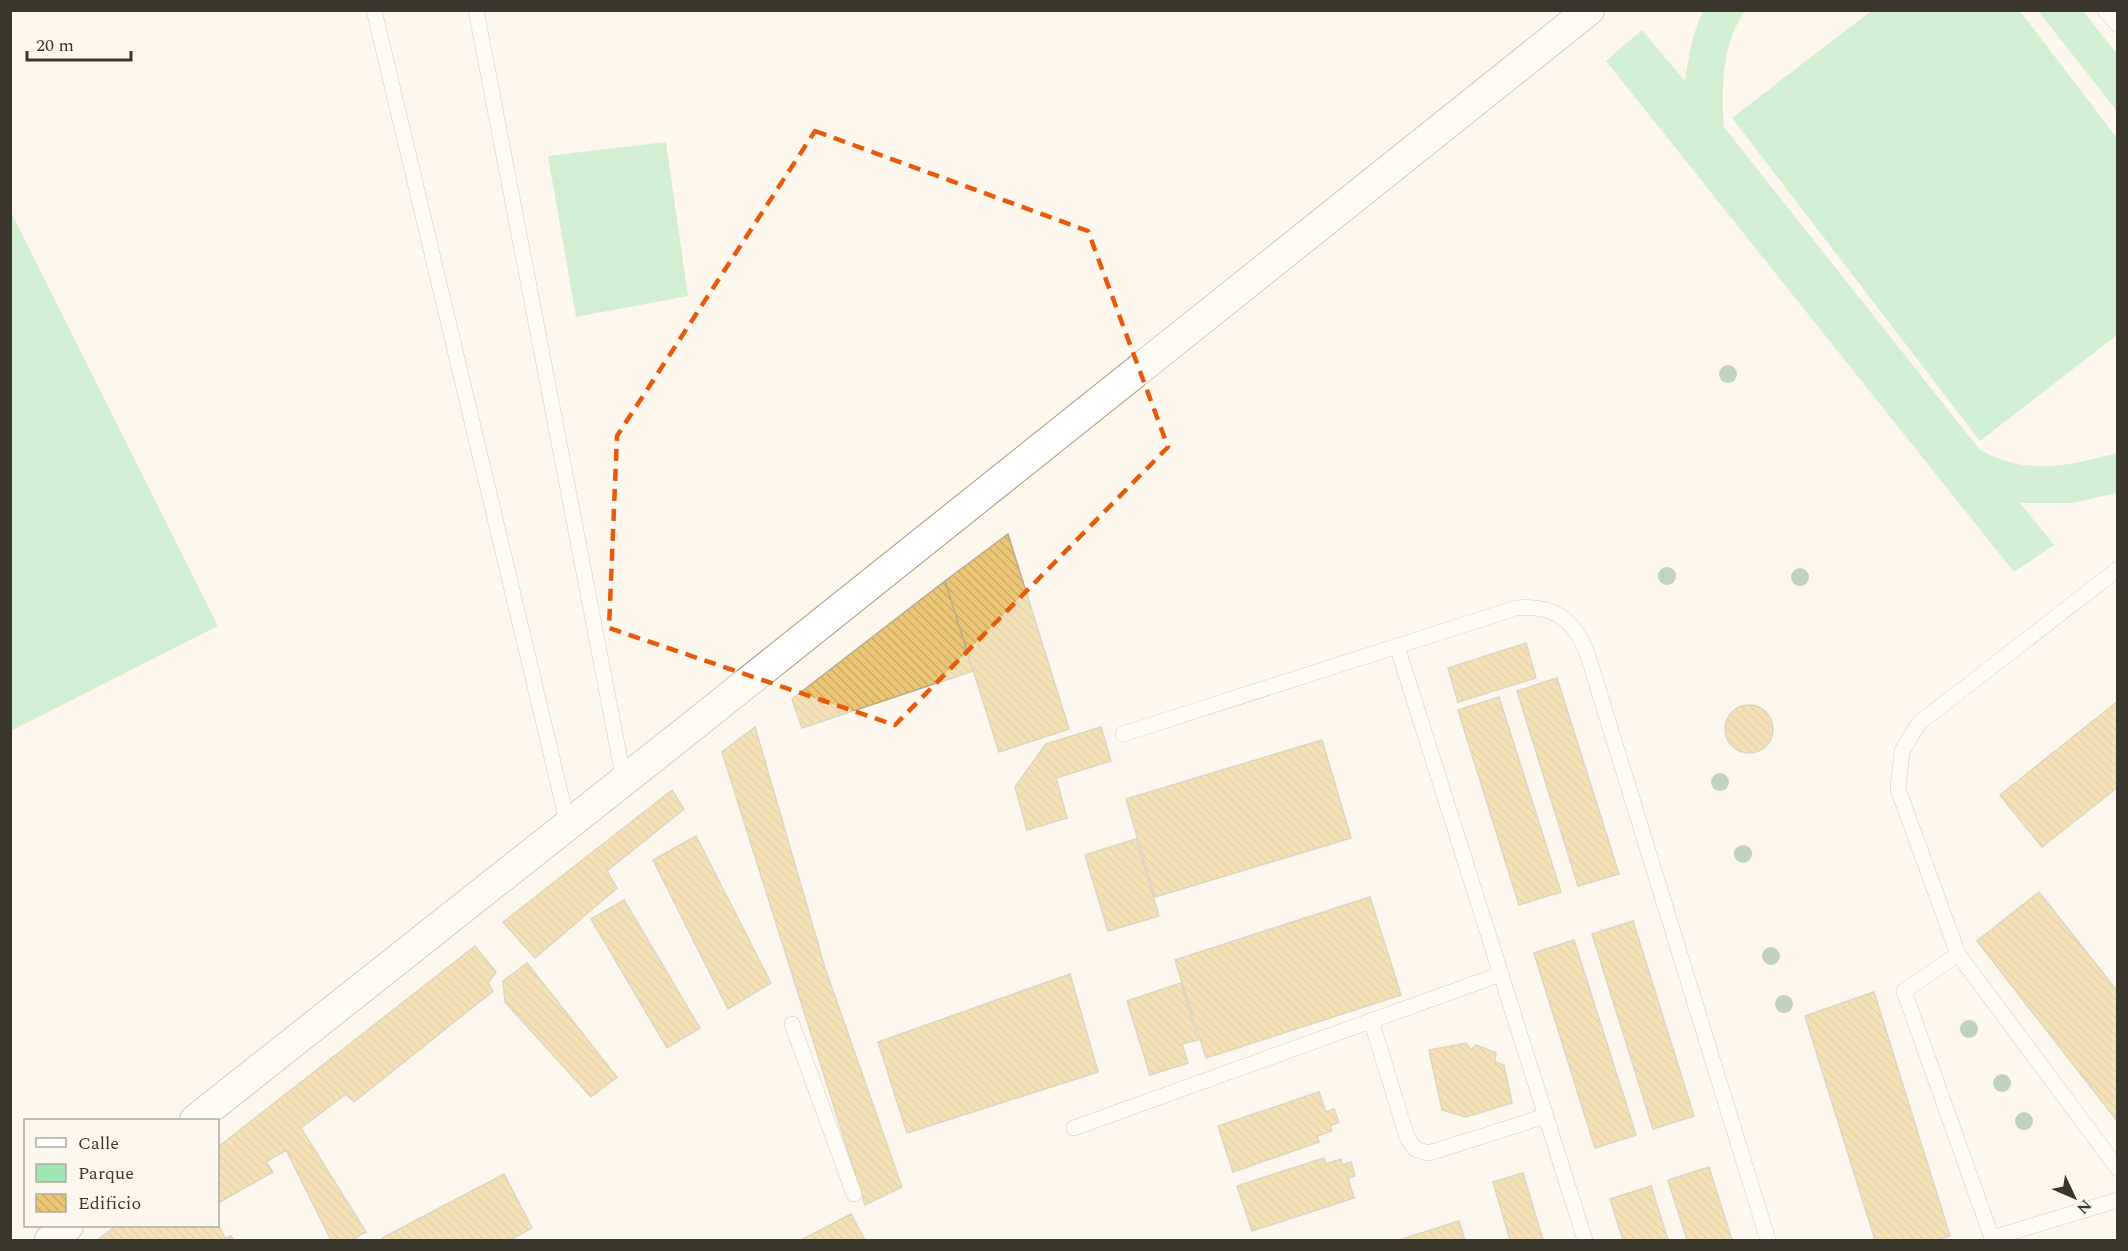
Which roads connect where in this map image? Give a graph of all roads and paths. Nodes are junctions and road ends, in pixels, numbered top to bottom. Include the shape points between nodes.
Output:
1 (374, 10) edge
2 (476, 10) edge
3 (1589, 10) edge
4 (2105, 10) edge
5 (2118, 25) edge
6 (2118, 569) edge
7 (1396, 646) junction
8 (1123, 734) dead end
9 (624, 781) junction
10 (568, 825) junction
11 (1958, 954) junction
12 (1501, 974) junction
13 (1371, 1020) junction
14 (792, 1024) dead end
15 (1546, 1116) junction
16 (196, 1119) edge
17 (1074, 1128) dead end
18 (2118, 1169) edge
19 (854, 1194) dead end
20 (2118, 1200) edge
21 (67, 1227) edge
22 (50, 1240) edge
23 (1585, 1240) edge
24 (1768, 1240) edge

1 - 10 lane
2 - 9 lane
3 - 9 street
4 - 5 lane
6 - 11 lane via 1918,723 1902,751 1898,789
7 - 8 lane
7 - 12 lane
7 - 24 lane via 1531,606 1561,616 1582,640
9 - 10 street
10 - 16 street
11 - 18 lane
11 - 20 lane via 1904,991 1992,1238
12 - 13 lane
12 - 15 lane
13 - 15 lane via 1407,1137 1415,1149 1429,1153
13 - 17 lane
14 - 19 lane
15 - 23 lane
21 - 22 street

